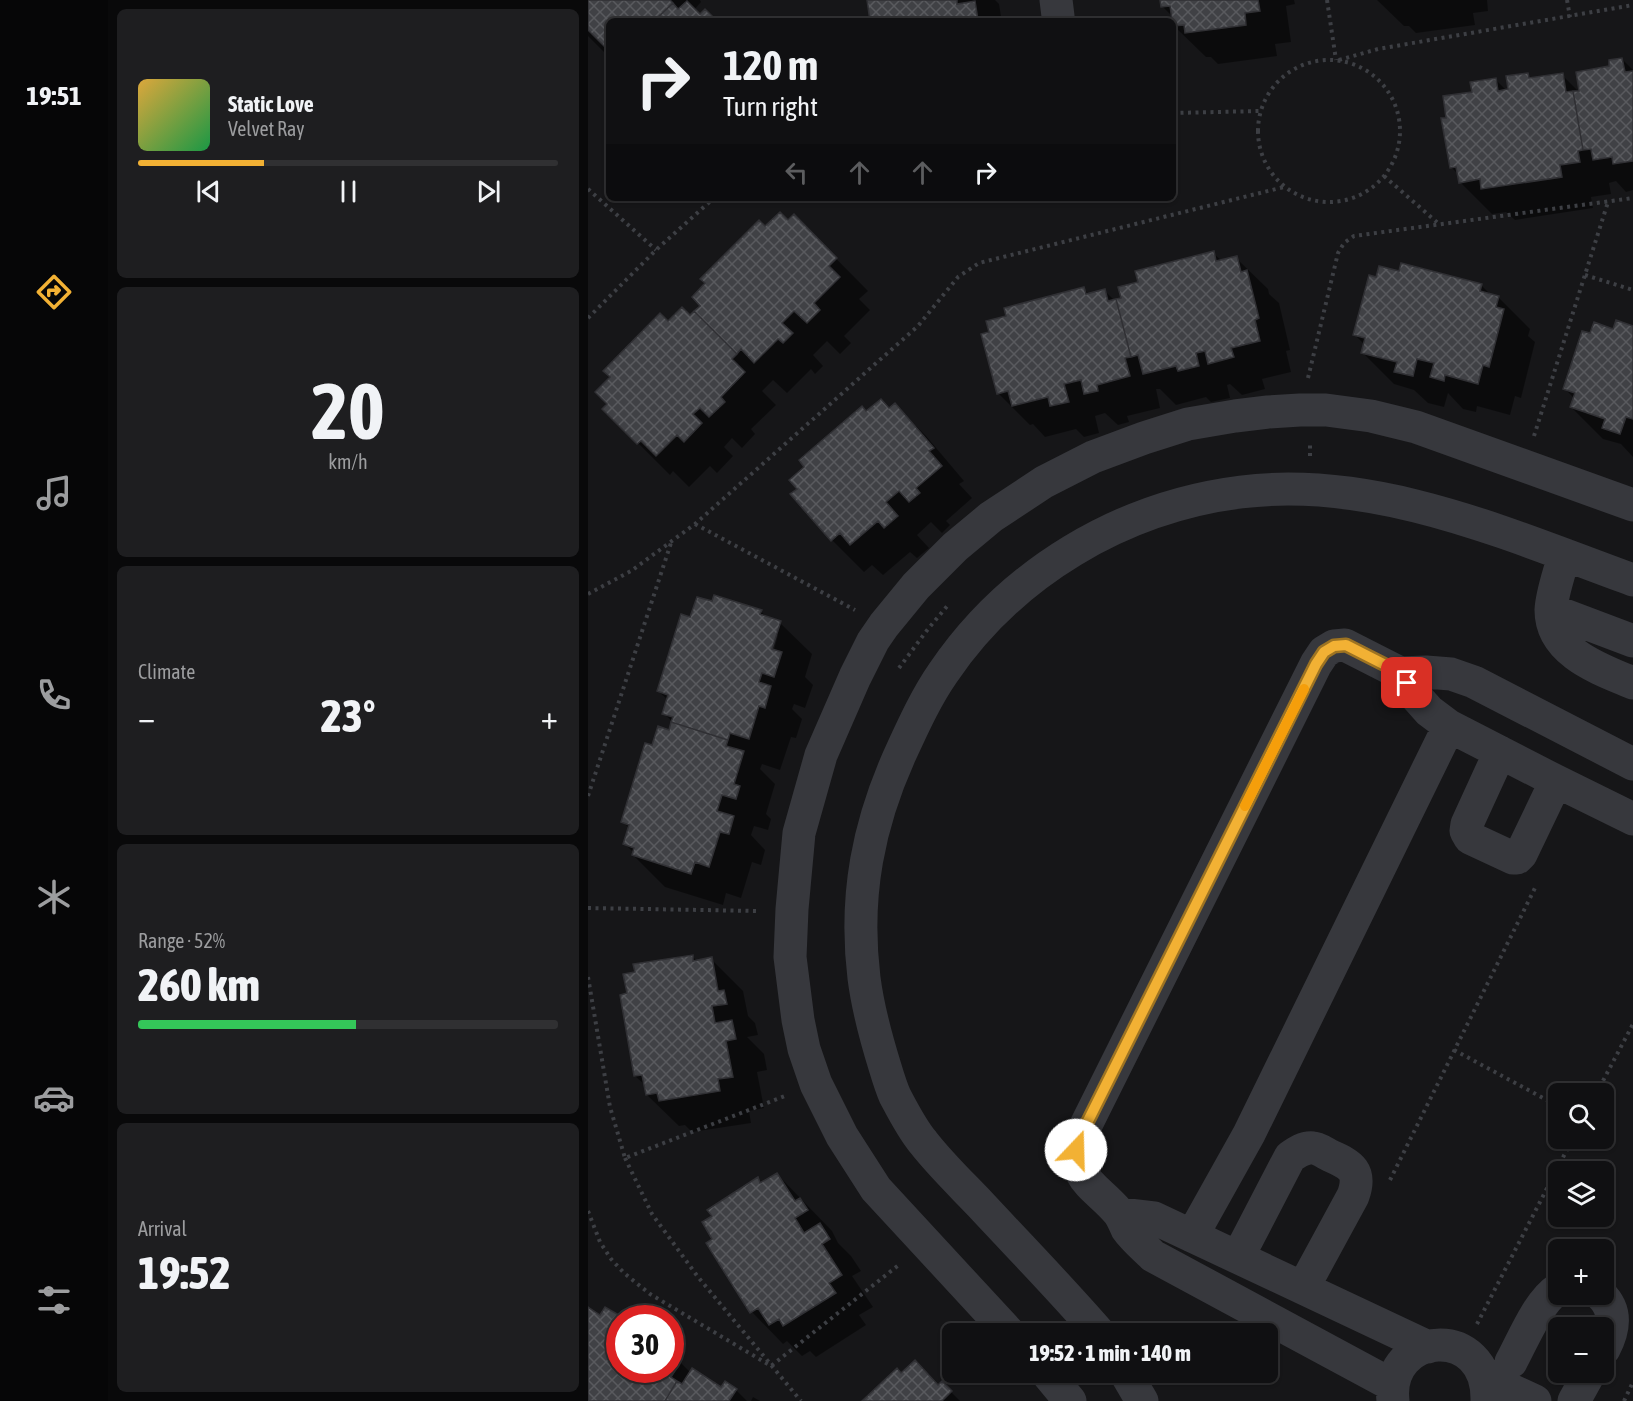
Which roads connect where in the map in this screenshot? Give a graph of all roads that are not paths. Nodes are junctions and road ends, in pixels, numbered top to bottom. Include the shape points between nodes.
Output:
1 (1633, 505) edge
2 (1564, 555) junction
3 (1633, 580) edge
4 (1551, 610) junction
5 (1633, 641) edge
6 (1401, 673) junction
7 (1633, 683) edge
8 (1449, 726) junction
9 (1500, 752) junction
10 (1633, 764) edge
11 (1556, 781) junction
12 (1633, 819) edge
13 (1120, 1214) junction
14 (1192, 1236) junction
15 (1238, 1257) junction
16 (1304, 1288) junction
17 (1548, 1296) edge
18 (1000, 1323) edge
19 (1090, 1323) edge
20 (1428, 1347) junction
21 (1494, 1380) edge
22 (1055, 1383) edge
23 (1131, 1383) edge
24 (1584, 1383) edge
25 (1392, 1393) edge
26 (1070, 1401) edge
27 (1142, 1401) edge
28 (1535, 1401) edge
29 (1574, 1401) edge

1 - 18 street via 1416,427 1326,410 1268,411 1188,424 1093,458 1044,482 955,547 884,626 855,677 821,755 799,833 789,957 798,1020 816,1084 842,1136 876,1189
2 - 3 street
2 - 4 street
2 - 19 street via 1452,516 1336,491 1241,492 1190,501 1141,516 1069,551 1009,597 973,633 942,674 888,780 867,855 861,903 861,952 875,1036 893,1093 921,1140
4 - 5 street
4 - 7 street via 1555,629 1574,653
6 - 8 street via 1429,711
6 - 10 street via 1451,674 1474,682
6 - 13 street via 1346,645 1324,652 1316,664 1079,1139 1076,1150 1080,1173
8 - 9 street
8 - 14 street via 1249,1134
9 - 11 street
9 - 11 street via 1467,824 1470,838 1517,858
11 - 12 street
13 - 14 street via 1154,1218
13 - 25 street via 1138,1243 1153,1256
14 - 15 street
15 - 16 street
15 - 16 street via 1290,1157 1313,1148 1346,1163 1355,1171 1358,1184
16 - 20 street
17 - 21 street
20 - 21 street via 1451,1346 1463,1351
20 - 25 street via 1404,1360 1396,1372
21 - 28 street
22 - 26 street
23 - 27 street
24 - 29 street

